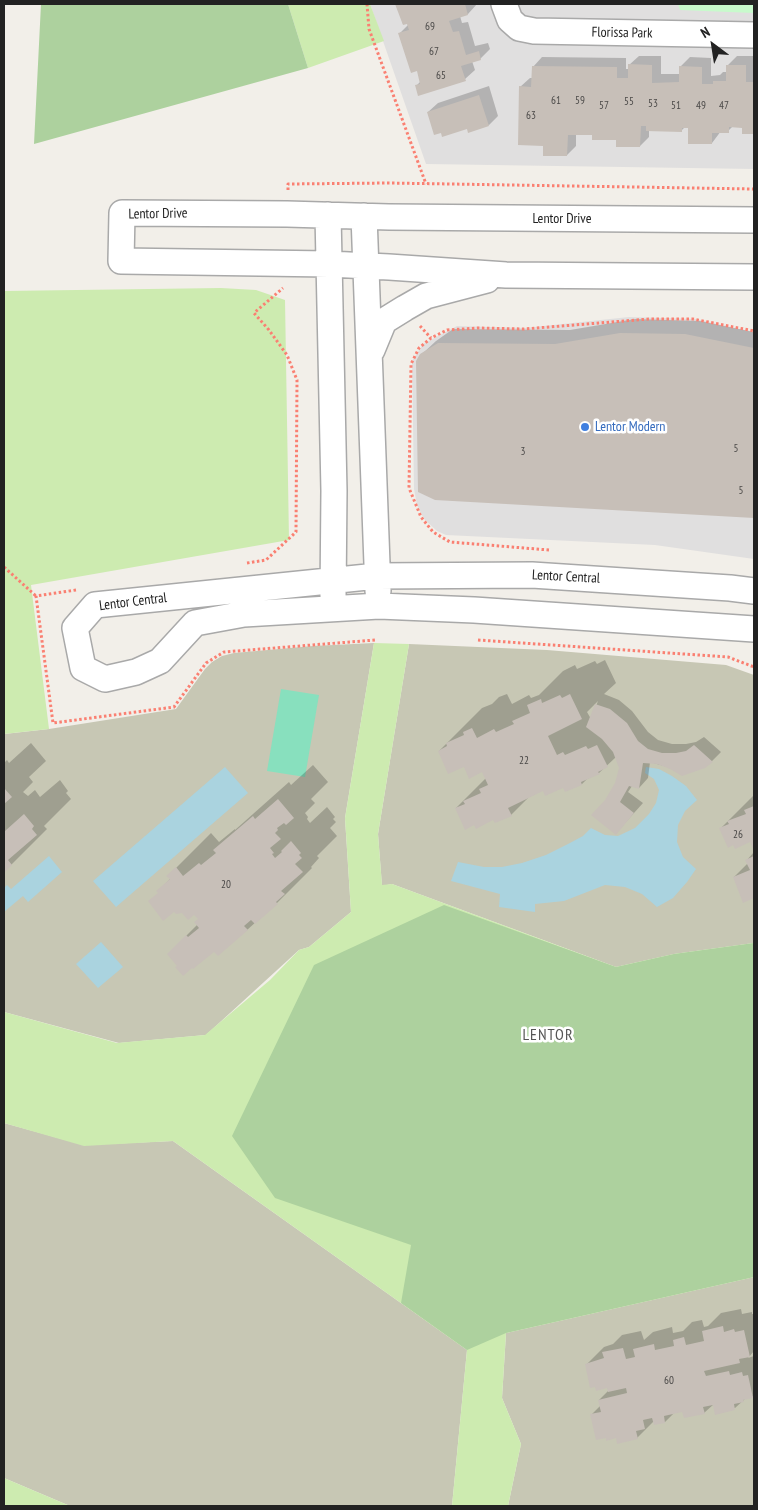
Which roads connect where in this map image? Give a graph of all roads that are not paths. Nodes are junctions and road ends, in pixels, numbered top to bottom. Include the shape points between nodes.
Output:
1 (504, 4) edge
2 (754, 35) edge
3 (328, 215) junction
4 (364, 216) junction
5 (754, 220) edge
6 (329, 264) junction
7 (366, 266) junction
8 (506, 275) junction
9 (754, 277) edge
10 (370, 355) junction
11 (377, 576) junction
12 (333, 580) junction
13 (754, 591) edge
14 (379, 606) junction
15 (333, 609) junction
16 (754, 630) edge

1 - 2 street, Florissa Park via 510,20 519,28 534,31
3 - 4 street, Lentor Drive
3 - 6 street
3 - 6 street, Lentor Drive via 122,213 120,261
4 - 5 street, Lentor Drive
4 - 7 street
6 - 7 street, Lentor Drive
6 - 12 street
7 - 8 street, Lentor Drive
7 - 10 street
8 - 9 street, Lentor Drive
8 - 10 street via 426,296 405,308 384,321
10 - 11 street
11 - 12 street, Lentor Central
11 - 13 street, Lentor Central via 532,575
11 - 14 street
12 - 15 street
12 - 15 street, Lentor Central via 95,605 75,628 83,668 105,679 136,672 160,661 195,623 244,614
14 - 15 street, Lentor Central
14 - 16 street, Lentor Central

